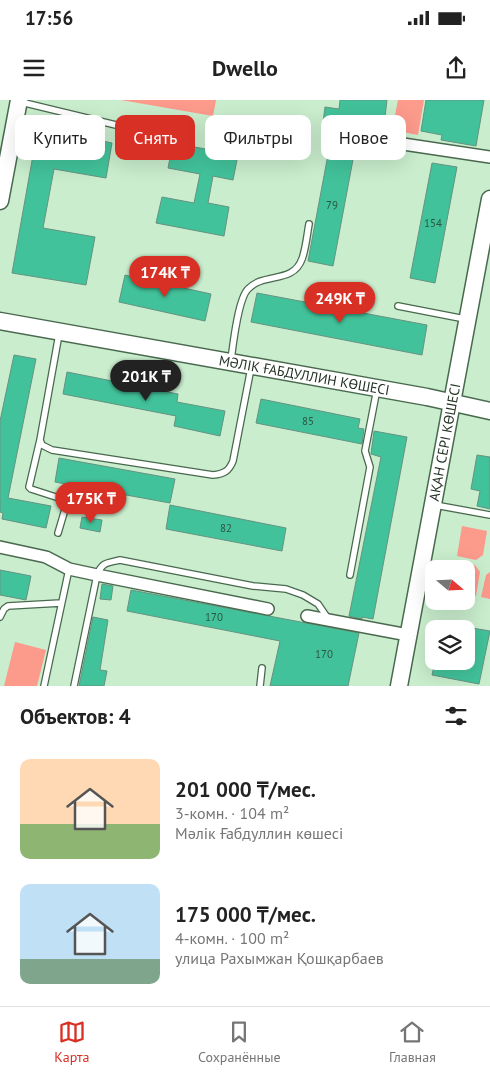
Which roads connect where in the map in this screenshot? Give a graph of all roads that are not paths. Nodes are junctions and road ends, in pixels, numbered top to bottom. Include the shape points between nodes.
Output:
1 (19, 101) edge
2 (115, 125) edge
3 (406, 144) edge
4 (490, 157) edge
5 (490, 199) edge
6 (0, 201) edge
7 (309, 224) dead end
8 (398, 306) dead end
9 (467, 319) junction
10 (0, 321) edge
11 (59, 332) junction
12 (230, 362) junction
13 (251, 366) junction
14 (377, 389) junction
15 (451, 403) junction
16 (490, 411) edge
17 (40, 440) junction
18 (433, 505) junction
19 (490, 515) edge
20 (58, 533) dead end
21 (0, 547) edge
22 (68, 569) junction
23 (97, 575) junction
24 (350, 575) dead end
25 (61, 603) junction
26 (268, 609) dead end
27 (307, 616) dead end
28 (0, 618) edge
29 (330, 621) junction
30 (408, 635) junction
31 (262, 668) dead end
32 (44, 686) edge
33 (74, 686) edge
34 (260, 686) edge
35 (399, 686) edge

1 - 2 lane
1 - 6 street
3 - 4 street
5 - 9 street, АҚАН СЕРІ КӨШЕСІ
7 - 12 lane via 303,258 298,266 285,276 265,279 246,290
8 - 9 lane
9 - 15 street, АҚАН СЕРІ КӨШЕСІ
10 - 11 street, МӘЛІК ҒАБДУЛЛИН КӨШЕСІ
11 - 12 street, МӘЛІК ҒАБДУЛЛИН КӨШЕСІ
11 - 17 lane
12 - 13 street, МӘЛІК ҒАБДУЛЛИН КӨШЕСІ
13 - 14 street, МӘЛІК ҒАБДУЛЛИН КӨШЕСІ
13 - 17 lane via 233,461 221,474 52,450 42,445
14 - 15 street, МӘЛІК ҒАБДУЛЛИН КӨШЕСІ
14 - 24 lane via 365,451 370,467
15 - 16 street, МӘЛІК ҒАБДУЛЛИН КӨШЕСІ
15 - 18 street, АҚАН СЕРІ КӨШЕСІ
17 - 20 lane via 30,487 65,502
18 - 19 lane
18 - 30 street, АҚАН СЕРІ КӨШЕСІ
21 - 22 street via 46,556
22 - 23 street
22 - 25 lane
23 - 26 street
23 - 29 lane via 106,563 120,560 253,586 286,589 318,604
23 - 33 lane
25 - 28 lane via 8,606
25 - 32 lane
27 - 29 street
29 - 30 street
30 - 35 street, АҚАН СЕРІ КӨШЕСІ
31 - 34 lane

